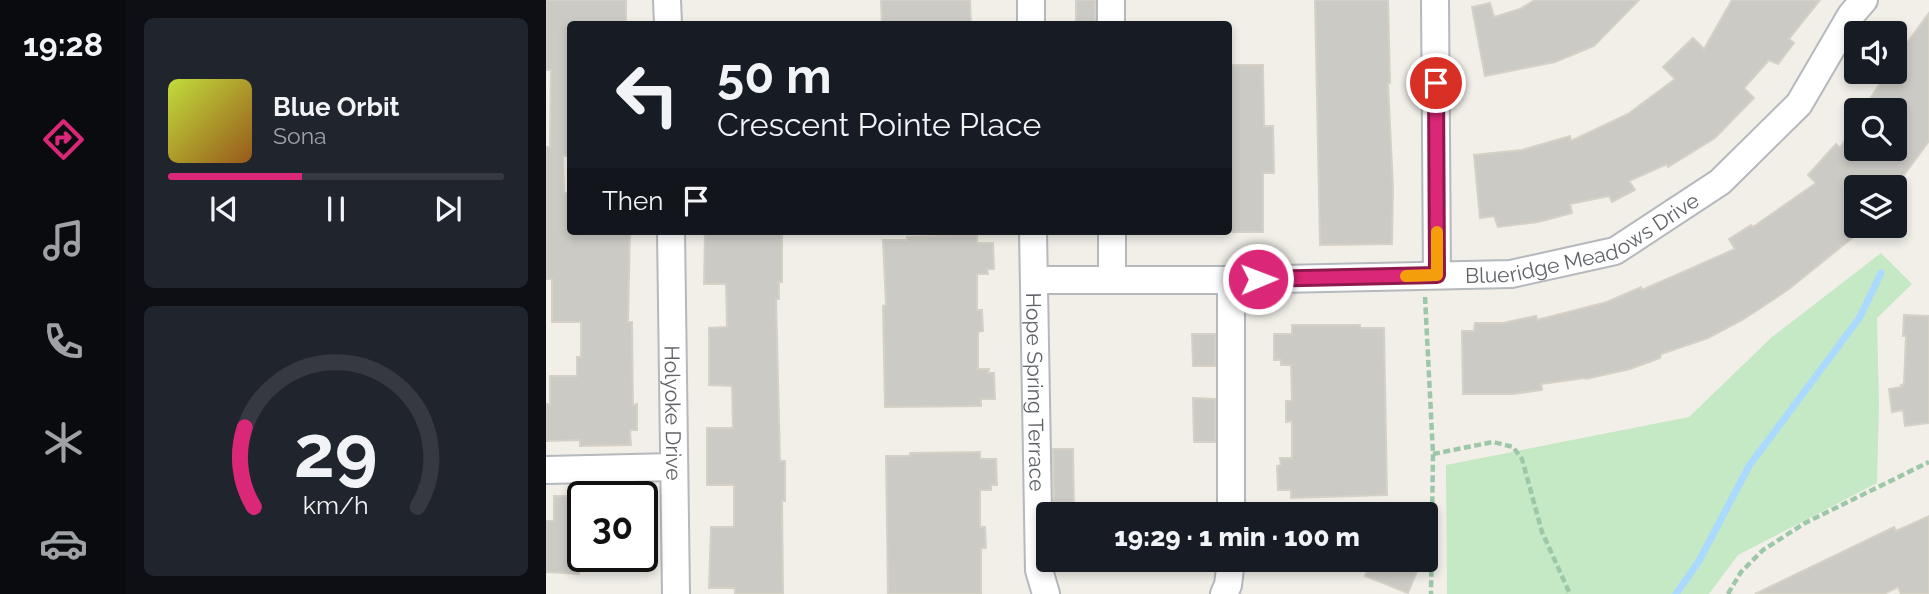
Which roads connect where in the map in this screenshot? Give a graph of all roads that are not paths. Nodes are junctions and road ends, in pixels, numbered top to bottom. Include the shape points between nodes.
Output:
1 (667, 0) edge
2 (1031, 0) edge
3 (1111, 0) edge
4 (1435, 0) edge
5 (1864, 0) edge
6 (668, 21) edge
7 (1031, 21) edge
8 (1111, 21) edge
9 (671, 235) edge
10 (1033, 235) edge
11 (1112, 235) edge
12 (1431, 275) junction
13 (1035, 280) junction
14 (1112, 280) junction
15 (1231, 280) junction
16 (674, 467) junction
17 (546, 470) edge
18 (1231, 502) edge
19 (1230, 572) edge
20 (676, 594) edge
21 (1046, 594) edge
22 (1224, 594) edge

1 - 6 street
2 - 7 street
3 - 8 street
4 - 12 street
5 - 12 street, Blueridge Meadows Drive via 1799,104 1720,182 1615,251 1511,274
9 - 16 street, Holyoke Drive
10 - 13 street, Hope Spring Terrace
11 - 14 street
12 - 15 street, Blueridge Meadows Drive
13 - 14 street, Blueridge Meadows Drive
13 - 21 street, Hope Spring Terrace via 1039,570
14 - 15 street, Blueridge Meadows Drive
15 - 18 street
16 - 17 street
16 - 20 street, Holyoke Drive
19 - 22 street

